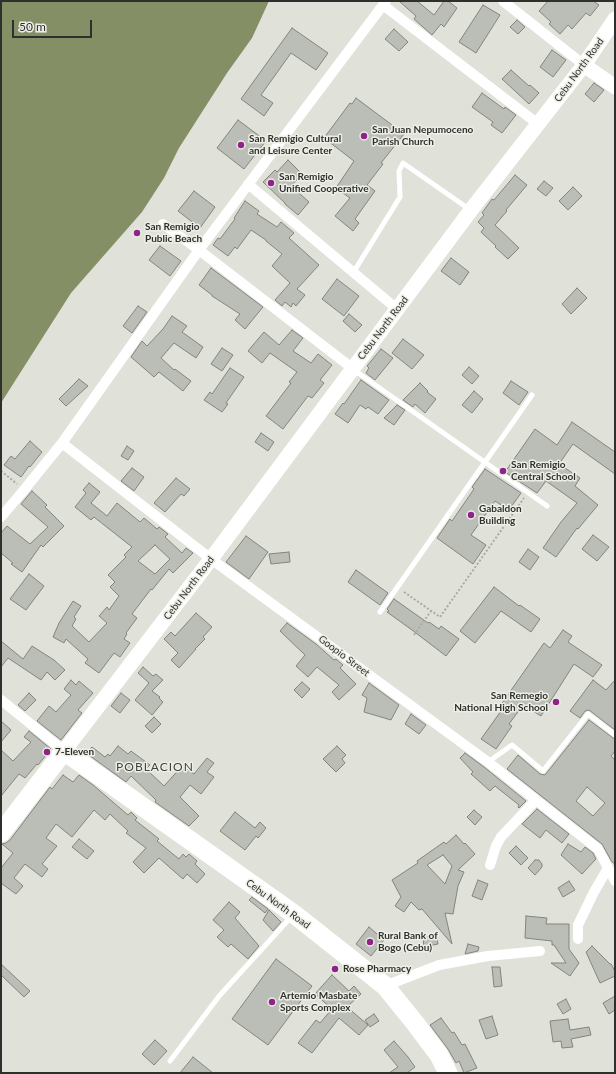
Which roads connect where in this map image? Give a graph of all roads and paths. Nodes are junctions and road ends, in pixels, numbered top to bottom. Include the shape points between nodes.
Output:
1 (503, 1) edge
2 (385, 3) edge
3 (615, 19) edge
4 (584, 65) junction
5 (615, 87) edge
6 (538, 124) junction
7 (248, 184) junction
8 (471, 210) junction
9 (163, 224) dead end
10 (199, 250) junction
11 (353, 273) junction
12 (397, 309) junction
13 (352, 368) junction
14 (532, 395) dead end
15 (62, 443) junction
16 (485, 462) junction
17 (1, 471) edge
18 (24, 490) junction
19 (528, 492) junction
20 (547, 506) dead end
21 (1, 517) edge
22 (211, 559) junction
23 (398, 588) junction
24 (431, 611) junction
25 (380, 612) dead end
26 (414, 635) dead end
27 (1, 700) edge
28 (615, 736) edge
29 (64, 751) junction
30 (488, 762) junction
31 (536, 800) junction
32 (1, 833) edge
33 (490, 865) dead end
34 (608, 868) junction
35 (615, 880) edge
36 (294, 914) junction
37 (578, 939) dead end
38 (540, 951) dead end
39 (385, 986) junction
40 (170, 1061) dead end
41 (448, 1073) edge

1 - 4 street
2 - 6 street
2 - 7 street
3 - 4 main road, Cebu North Road
4 - 5 main road
4 - 6 main road, Cebu North Road
6 - 8 main road, Cebu North Road
7 - 10 street
7 - 11 street
8 - 11 lane via 403,163 399,171 400,197
8 - 12 main road, Cebu North Road
9 - 10 street
10 - 13 street
10 - 15 street
11 - 12 street
12 - 13 main road, Cebu North Road
13 - 16 lane
13 - 22 main road, Cebu North Road
14 - 16 lane
15 - 18 street
15 - 22 street, Goopio Street
16 - 19 lane
16 - 23 lane
17 - 18 path
18 - 21 street
19 - 20 lane
19 - 24 path via 440,617
22 - 29 main road, Cebu North Road
22 - 30 street, Goopio Street
23 - 24 path
23 - 25 lane
24 - 26 path
27 - 29 street
28 - 30 lane via 588,714 543,771 512,745
29 - 32 highway
29 - 36 highway, Cebu North Road
30 - 31 street, Goopio Street
31 - 33 street via 501,837
31 - 34 street, Goopio Street via 598,849
34 - 35 street, Goopio Street
34 - 37 street via 578,925
36 - 39 highway, Cebu North Road
36 - 40 lane via 220,995
38 - 39 street via 488,956 439,965
39 - 41 highway, Cebu North Road via 439,1055

